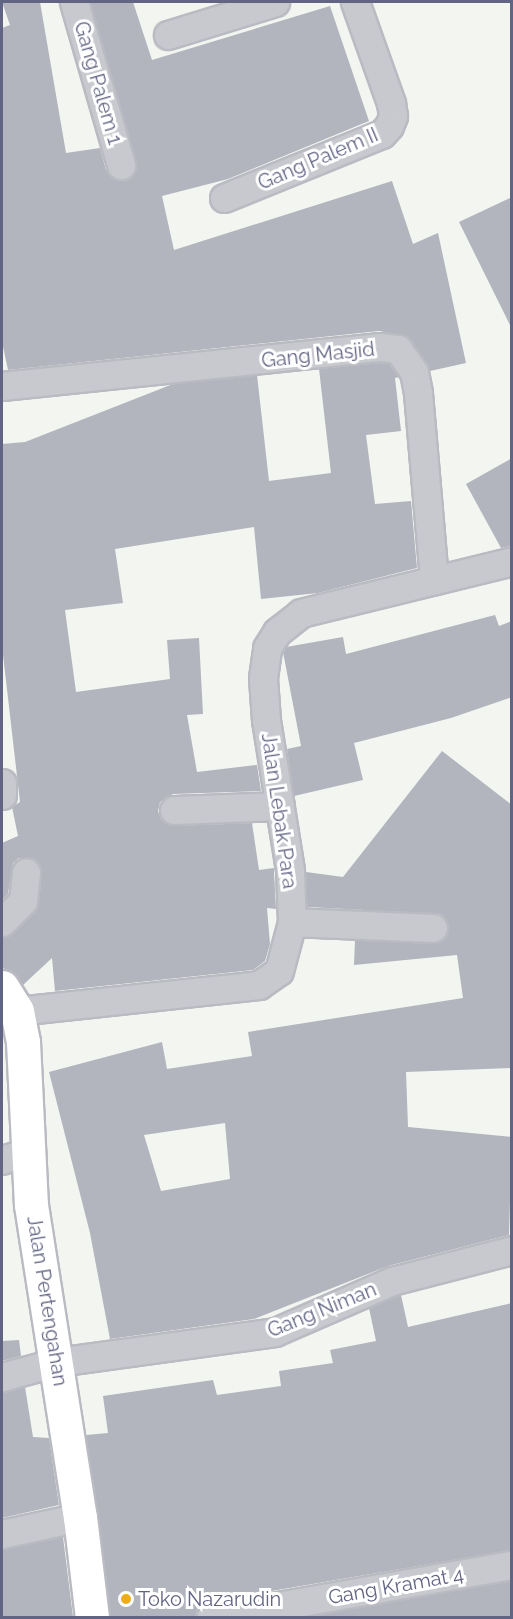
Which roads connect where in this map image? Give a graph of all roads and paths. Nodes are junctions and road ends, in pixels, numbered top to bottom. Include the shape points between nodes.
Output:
1 (74, 2) edge
2 (275, 2) edge
3 (355, 2) edge
4 (168, 35) dead end
5 (122, 165) dead end
6 (224, 198) dead end
7 (2, 386) edge
8 (512, 561) edge
9 (434, 580) junction
10 (2, 783) edge
11 (2, 795) edge
12 (280, 806) junction
13 (174, 810) dead end
14 (26, 872) dead end
15 (2, 922) edge
16 (292, 922) junction
17 (434, 928) dead end
18 (9, 999) edge
19 (14, 1156) edge
20 (512, 1250) edge
21 (57, 1362) junction
22 (2, 1377) edge
23 (80, 1517) junction
24 (2, 1534) edge
25 (512, 1564) edge
26 (92, 1617) edge
27 (210, 1617) edge

1 - 5 street, Gang Palem 1
2 - 4 street
3 - 6 street, Gang Palem II via 391,103 393,116 389,126 382,134
7 - 9 street, Gang Masjid via 380,347 398,349 414,372 418,393
8 - 9 street, Jalan Lebak Para
9 - 12 street, Jalan Lebak Para via 318,608 301,614 277,632 267,648 263,678
10 - 11 street
12 - 13 street
12 - 16 street, Jalan Lebak Para via 290,870
14 - 15 street via 23,901
16 - 17 street
16 - 18 street, Jalan Lebak Para via 279,971 259,985
18 - 19 street, Jalan Pertengahan via 23,1042
19 - 21 street, Jalan Pertengahan
20 - 21 street, Gang Niman via 392,1281 275,1332
21 - 22 street, Gang Niman
21 - 23 street, Jalan Pertengahan
23 - 24 street
23 - 26 street, Jalan Pertengahan
25 - 27 street, Gang Kramat 4

